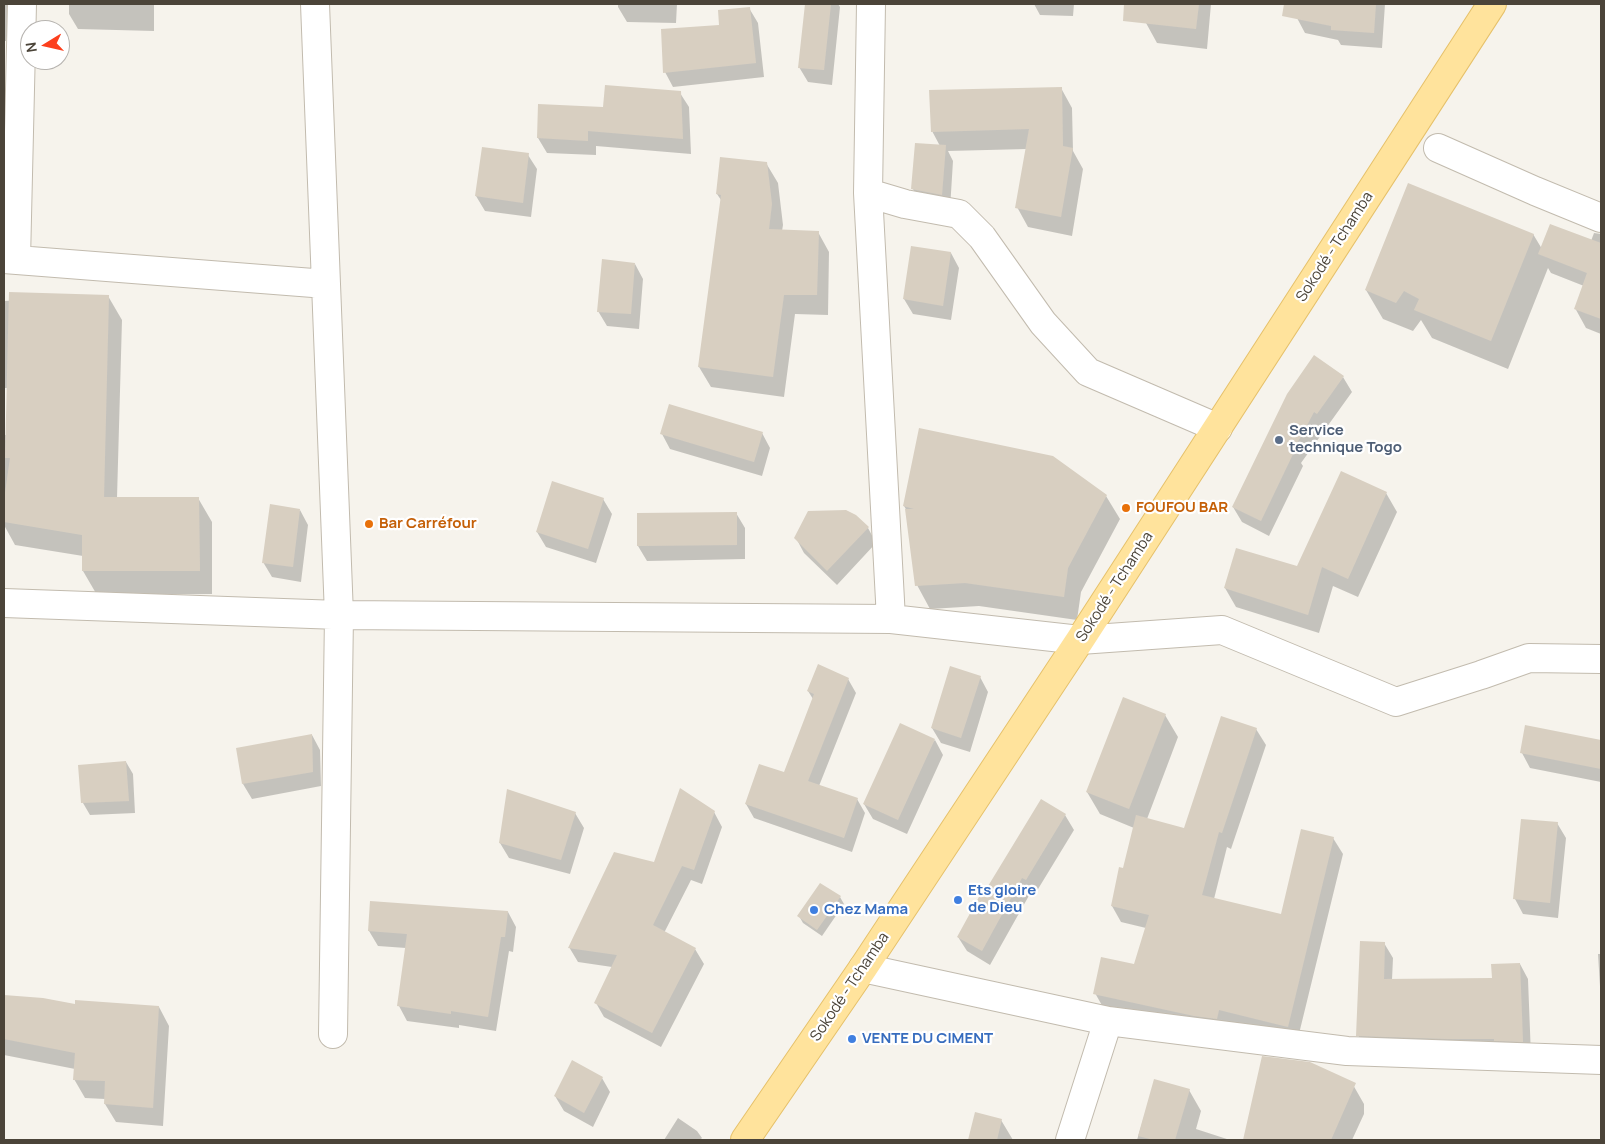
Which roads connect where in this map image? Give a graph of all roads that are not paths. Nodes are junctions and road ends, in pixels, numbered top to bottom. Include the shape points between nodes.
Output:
1 (22, 4) edge
2 (316, 4) edge
3 (871, 4) edge
4 (1492, 4) edge
5 (1438, 148) dead end
6 (868, 193) junction
7 (1601, 218) edge
8 (10, 259) edge
9 (326, 284) junction
10 (1218, 428) junction
11 (4, 610) edge
12 (339, 615) junction
13 (891, 619) junction
14 (1080, 640) junction
15 (1601, 659) edge
16 (863, 968) junction
17 (1108, 1021) junction
18 (333, 1034) dead end
19 (1601, 1060) edge
20 (745, 1140) edge
21 (1070, 1140) edge

1 - 8 street
2 - 9 street
3 - 6 street
4 - 10 main road, Sokodé - Tchamba
5 - 7 street
6 - 10 street via 959,214 982,237 1043,323 1088,372
6 - 13 street
8 - 9 street
9 - 12 street
10 - 14 main road, Sokodé - Tchamba
11 - 12 street
12 - 13 street
12 - 18 street
13 - 14 street
14 - 15 street via 1222,630 1396,702 1529,658
14 - 16 main road, Sokodé - Tchamba
16 - 17 street
16 - 20 main road, Sokodé - Tchamba
17 - 19 street via 1347,1051
17 - 21 street

